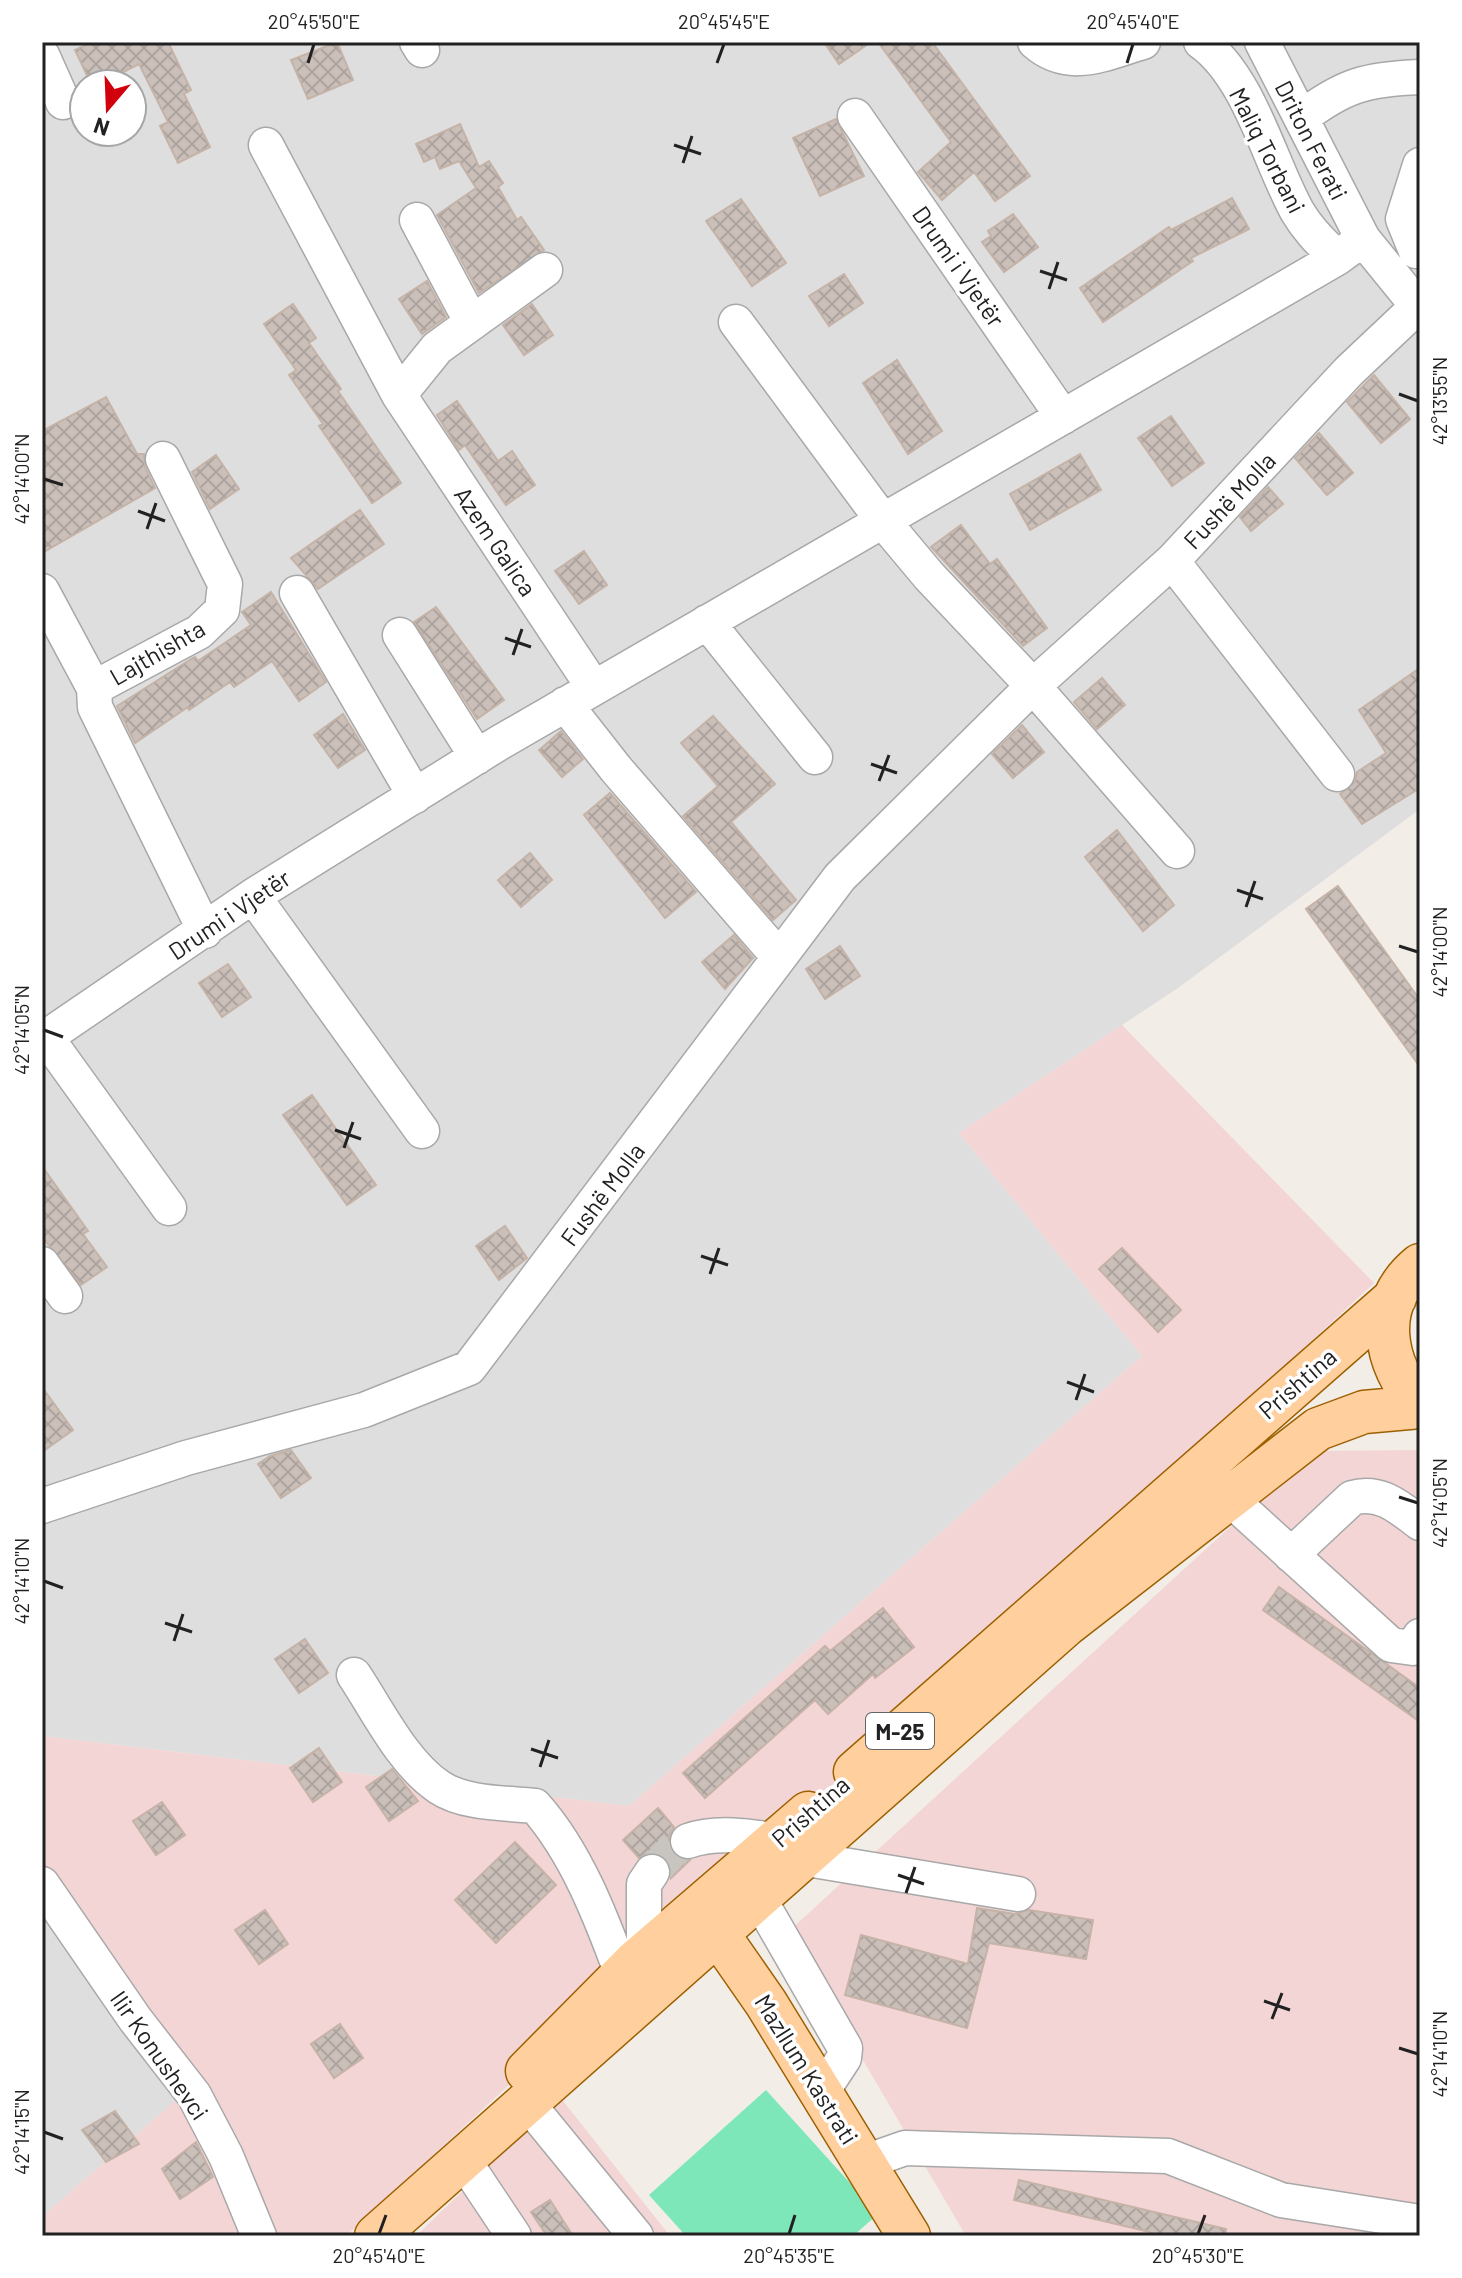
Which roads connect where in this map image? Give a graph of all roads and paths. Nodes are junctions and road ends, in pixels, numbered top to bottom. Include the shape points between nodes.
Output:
1 (1035, 42) edge
2 (1143, 42) edge
3 (1201, 42) edge
4 (1262, 42) edge
5 (42, 55) edge
6 (1420, 77) edge
7 (63, 102) dead end
8 (855, 116) dead end
9 (1301, 118) junction
10 (266, 145) dead end
11 (1420, 165) edge
12 (417, 220) dead end
13 (1350, 248) junction
14 (1409, 257) edge
15 (545, 270) dead end
16 (1419, 308) edge
17 (736, 322) dead end
18 (472, 323) junction
19 (399, 395) junction
20 (1063, 417) junction
21 (163, 459) dead end
22 (883, 521) junction
23 (1172, 561) junction
24 (42, 591) edge
25 (297, 593) dead end
26 (707, 622) junction
27 (400, 635) dead end
28 (1033, 686) junction
29 (94, 688) junction
30 (580, 696) junction
31 (477, 757) junction
32 (815, 757) dead end
33 (1337, 774) dead end
34 (415, 796) junction
35 (1177, 851) dead end
36 (253, 896) junction
37 (205, 931) junction
38 (779, 957) junction
39 (44, 1038) edge
40 (422, 1131) dead end
41 (169, 1208) dead end
42 (42, 1264) edge
43 (1420, 1265) edge
44 (65, 1296) dead end
45 (1395, 1298) junction
46 (1420, 1406) edge
47 (1229, 1498) junction
48 (42, 1506) edge
49 (1420, 1523) edge
50 (1291, 1555) junction
51 (1420, 1636) edge
52 (354, 1675) dead end
53 (688, 1841) tunnel mouth
54 (789, 1849) junction
55 (652, 1872) tunnel mouth
56 (42, 1884) edge
57 (1018, 1894) dead end
58 (758, 1897) junction
59 (705, 1923) junction
60 (633, 1964) junction
61 (823, 2090) junction
62 (528, 2104) junction
63 (464, 2161) junction
64 (865, 2162) junction
65 (429, 2188) junction
66 (1420, 2222) edge
67 (259, 2236) edge
68 (376, 2236) edge
69 (514, 2236) edge
70 (636, 2236) edge
71 (909, 2236) edge

1 - 2 street via 1047,53 1085,61
3 - 13 street, Maliq Torbani via 1220,55 1299,214
4 - 9 street, Driton Ferati
5 - 7 street
6 - 9 street via 1378,79 1333,94
8 - 20 street, Drumi i Vjetër
9 - 13 street, Driton Ferati
10 - 19 street, Azem Galica
11 - 14 street via 1403,219
12 - 18 street
13 - 14 street
13 - 20 street, Drumi i Vjetër
14 - 16 street
15 - 18 street
16 - 23 street, Fushë Molla via 1349,371
17 - 22 street
18 - 19 street via 437,348
19 - 30 street, Azem Galica
20 - 22 street, Drumi i Vjetër
21 - 29 street, Lajthishta via 225,584 222,610 199,632
22 - 26 street, Drumi i Vjetër
22 - 28 street
23 - 28 street, Fushë Molla
23 - 33 street
24 - 29 street
25 - 34 street
26 - 30 street, Drumi i Vjetër
26 - 32 street
27 - 31 street
28 - 35 street
28 - 38 street, Fushë Molla via 840,877
29 - 37 street, Lajthishta via 95,707
30 - 31 street, Drumi i Vjetër
30 - 38 street via 616,769
31 - 34 street, Drumi i Vjetër
34 - 36 street, Drumi i Vjetër
36 - 37 street, Drumi i Vjetër
36 - 40 street
37 - 39 street, Drumi i Vjetër
38 - 48 street, Fushë Molla via 469,1368 364,1410 186,1458
39 - 41 street, Drumi i Vjetër
42 - 44 street
43 - 45 main road, Prishtina / M-25
45 - 46 main road, Prishtina / M-25 via 1388,1327 1390,1357
45 - 54 main road, Prishtina / M-25
46 - 47 main road, Prishtina / M-25 via 1337,1419
47 - 50 street
47 - 54 main road, Prishtina / M-25
49 - 50 street via 1393,1502 1365,1495 1352,1498
50 - 51 street via 1391,1645 1413,1648
52 - 60 street via 410,1757 440,1788 478,1800 535,1806 556,1829 606,1930
53 - 54 street via 727,1836
54 - 57 street
54 - 58 main road, Prishtina / M-25
54 - 59 main road, Prishtina / M-25
55 - 60 street via 644,1884
56 - 67 street, Ilir Konushevci via 194,2095
58 - 59 main road, Prishtina / M-25
58 - 61 street via 845,2048
59 - 60 main road, Prishtina / M-25
59 - 61 main road, Mazllum Kastrati
59 - 62 main road, Prishtina / M-25
60 - 65 main road, Prishtina / M-25 via 496,2104
61 - 64 main road, Mazllum Kastrati
62 - 63 main road, Prishtina / M-25
62 - 70 street
63 - 65 main road, Prishtina / M-25
63 - 69 street
64 - 66 street via 905,2148 1168,2156 1281,2200
64 - 71 main road, Mazllum Kastrati
65 - 68 main road, Prishtina / M-25

